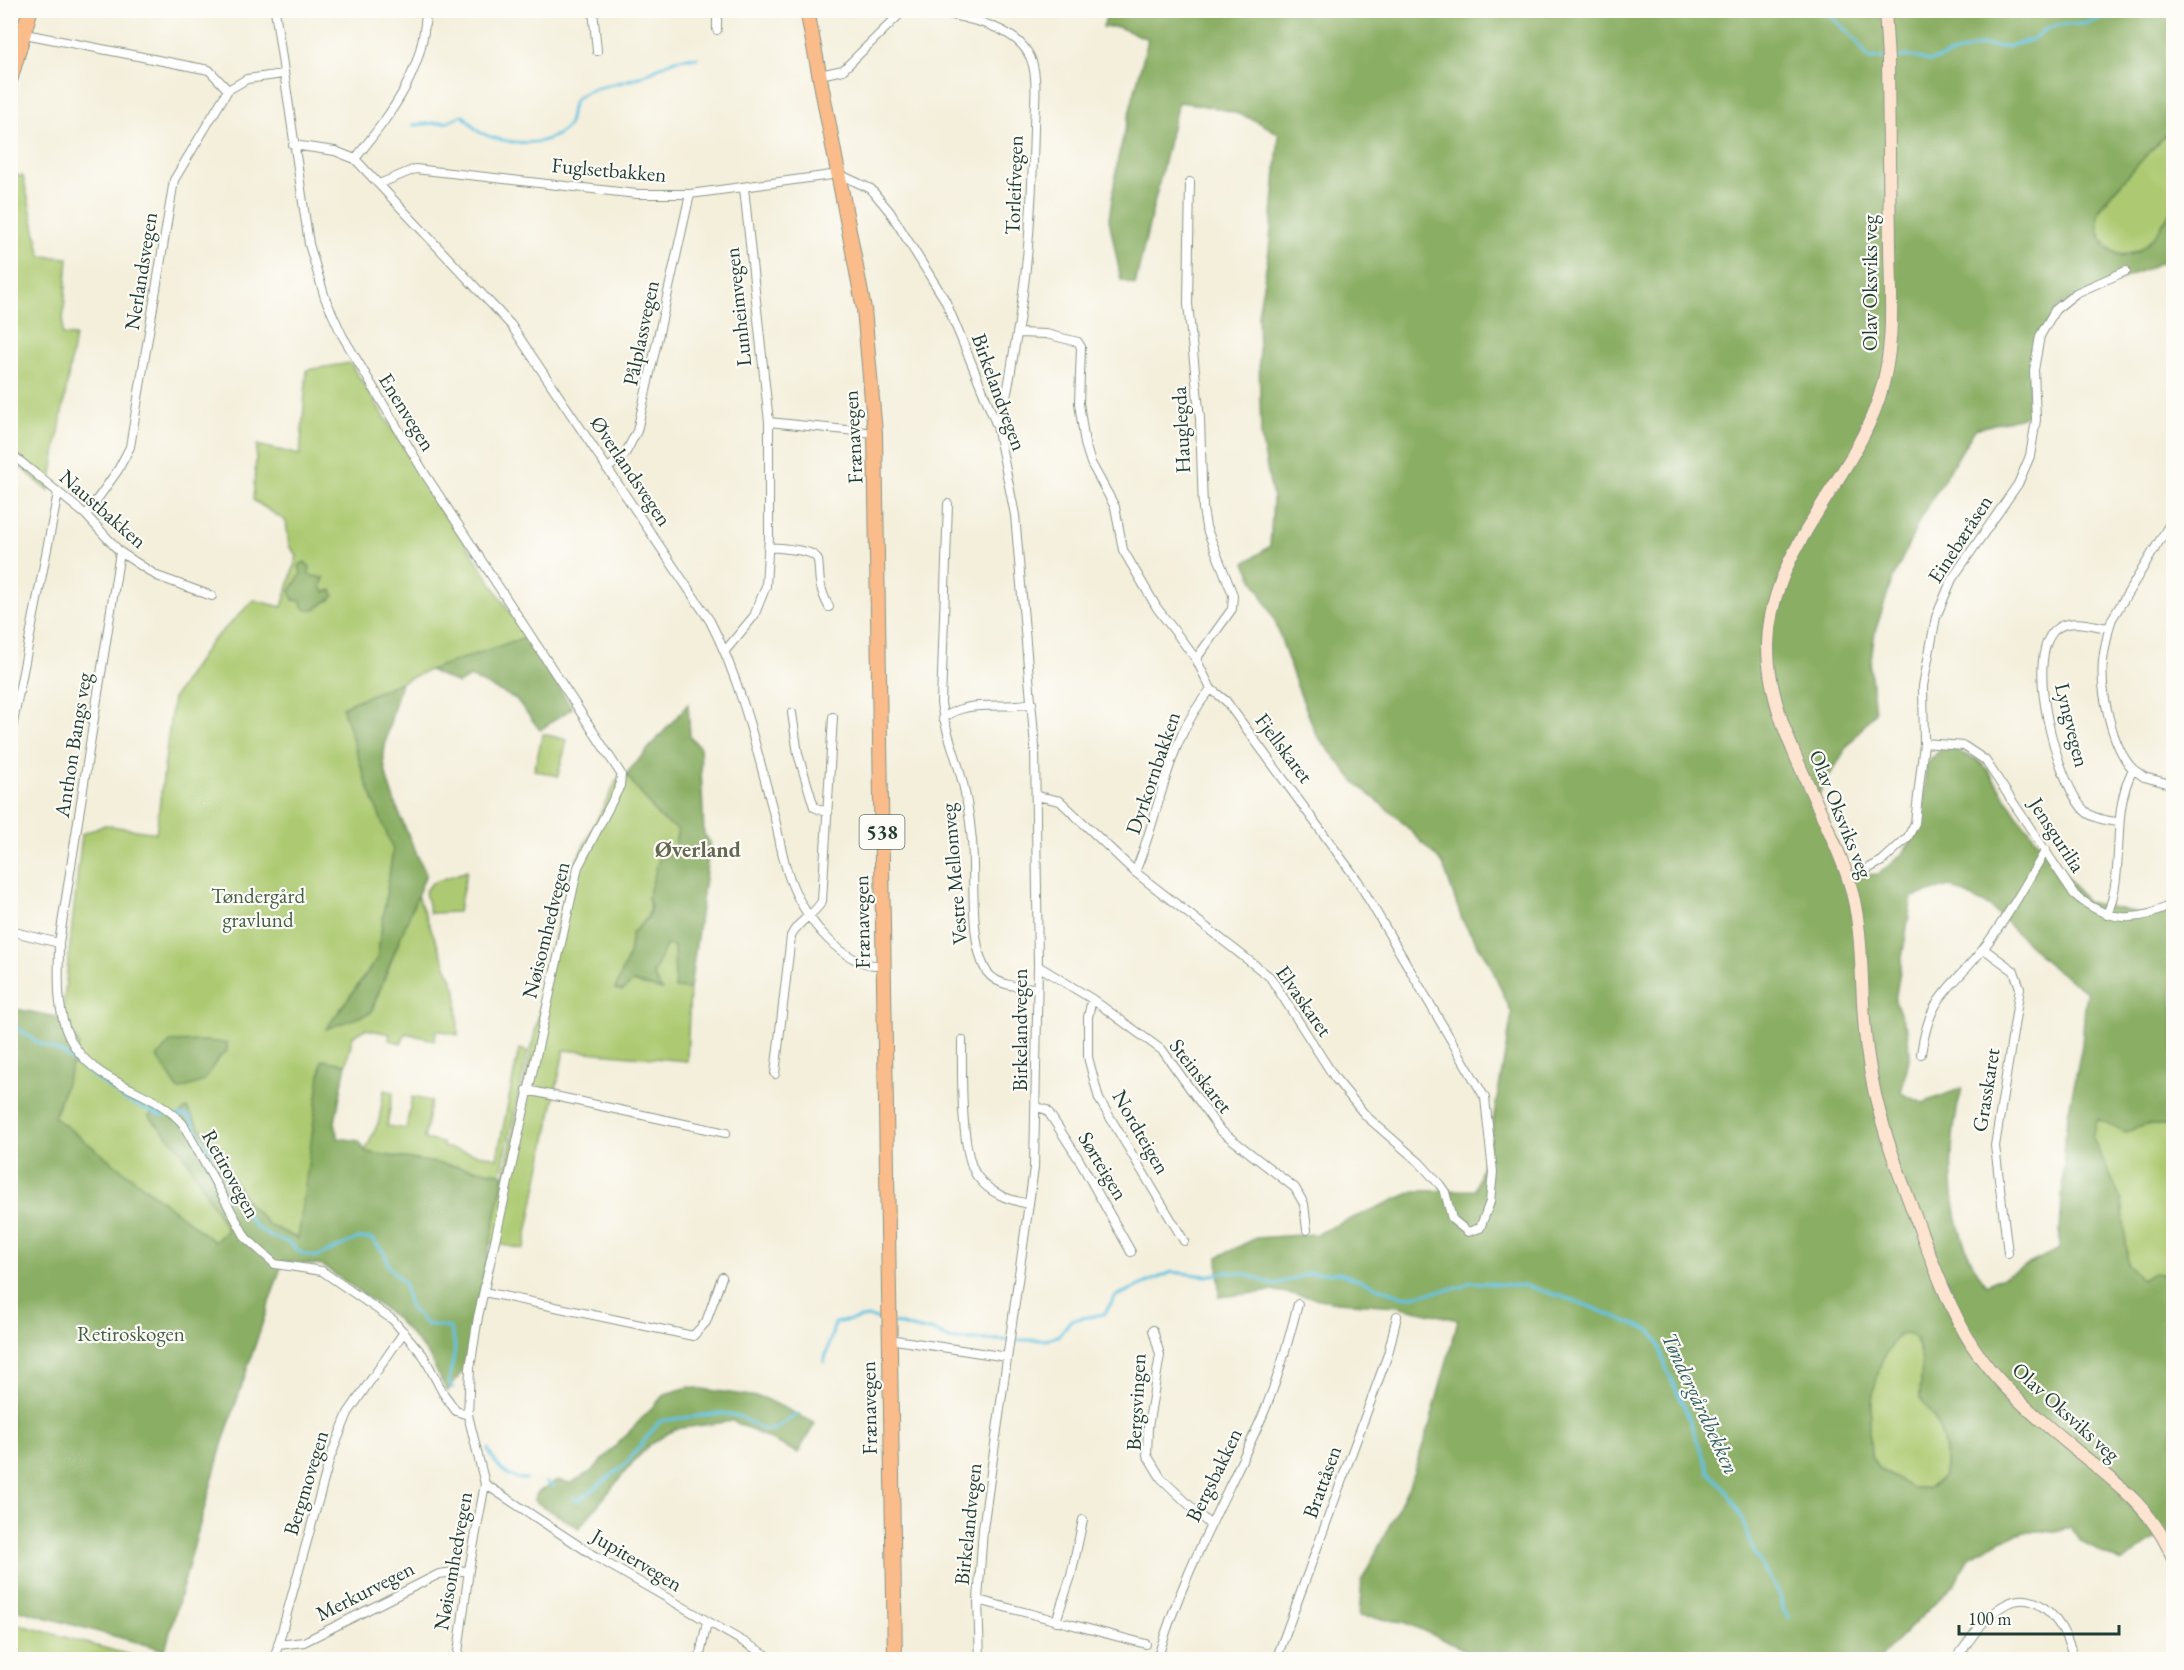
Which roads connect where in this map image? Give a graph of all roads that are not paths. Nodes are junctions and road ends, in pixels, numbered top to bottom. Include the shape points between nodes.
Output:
1 (19, 10) edge
2 (30, 10) edge
3 (275, 10) edge
4 (426, 10) edge
5 (593, 10) edge
6 (717, 10) edge
7 (807, 10) edge
8 (904, 10) edge
9 (930, 10) edge
10 (1885, 10) edge
11 (717, 30) dead end
12 (30, 34) dead end
13 (10, 45) edge
14 (597, 51) dead end
15 (283, 74) junction
16 (820, 75) junction
17 (10, 79) edge
18 (228, 90) junction
19 (293, 145) junction
20 (355, 159) junction
21 (839, 174) junction
22 (1190, 182) dead end
23 (379, 184) junction
24 (744, 188) junction
25 (690, 194) junction
26 (2126, 271) dead end
27 (1018, 333) junction
28 (769, 422) junction
29 (997, 426) junction
30 (874, 433) junction
31 (10, 453) edge
32 (607, 469) junction
33 (58, 493) junction
34 (948, 504) dead end
35 (86, 516) junction
36 (2174, 517) edge
37 (769, 548) junction
38 (120, 552) junction
39 (212, 596) dead end
40 (829, 607) dead end
41 (2109, 628) junction
42 (725, 651) junction
43 (1196, 659) junction
44 (1211, 689) junction
45 (1032, 702) junction
46 (792, 713) dead end
47 (833, 717) dead end
48 (943, 719) junction
49 (10, 738) edge
50 (1924, 743) junction
51 (2133, 770) junction
52 (2174, 785) edge
53 (620, 786) joint
54 (1037, 796) junction
55 (828, 813) junction
56 (2119, 822) junction
57 (2046, 850) junction
58 (1135, 873) junction
59 (1849, 879) junction
60 (2174, 903) edge
61 (808, 914) junction
62 (2107, 915) junction
63 (10, 931) edge
64 (59, 943) junction
65 (1984, 949) junction
66 (884, 965) junction
67 (1038, 966) junction
68 (1037, 988) junction
69 (1092, 999) junction
70 (962, 1040) dead end
71 (1921, 1054) dead end
72 (775, 1074) dead end
73 (527, 1090) junction
74 (1037, 1107) junction
75 (726, 1133) dead end
76 (1029, 1204) junction
77 (1480, 1228) joint
78 (1307, 1230) dead end
79 (1184, 1241) dead end
80 (1131, 1252) dead end
81 (2008, 1253) dead end
82 (722, 1277) dead end
83 (484, 1292) junction
84 (1298, 1304) dead end
85 (1397, 1316) dead end
86 (1153, 1330) dead end
87 (404, 1332) junction
88 (889, 1339) junction
89 (1007, 1357) junction
90 (468, 1415) junction
91 (485, 1484) junction
92 (1083, 1520) dead end
93 (1209, 1524) junction
94 (2174, 1561) edge
95 (469, 1570) junction
96 (978, 1600) junction
97 (1056, 1621) junction
98 (707, 1622) junction
99 (1146, 1644) dead end
100 (278, 1646) junction
101 (274, 1659) edge
102 (457, 1659) edge
103 (699, 1659) edge
104 (775, 1659) edge
105 (895, 1659) edge
106 (980, 1659) edge
107 (1157, 1659) edge
108 (1276, 1659) edge
109 (1955, 1659) edge
110 (2074, 1659) edge

1 - 13 highway
2 - 17 highway
3 - 15 street, Enenvegen
4 - 20 street via 425,36 413,74 394,110
5 - 14 street
6 - 11 street
7 - 16 main road, Frænavegen / 538
8 - 16 street via 843,70
9 - 27 street, Torleifvegen via 1003,32 1027,50 1032,59 1032,220
10 - 59 street, Olav Oksviks veg via 1890,359 1864,438 1782,575 1768,641 1778,710
12 - 18 street via 209,70
15 - 18 street via 247,79
15 - 19 street, Enenvegen
16 - 21 main road, Frænavegen / 538
18 - 35 street, Nerlandsvegen via 174,180 130,447
19 - 20 street, Øverlandsvegen via 335,151
19 - 53 street, Enenvegen via 316,270 350,351 425,474 621,774
20 - 23 street, Øverlandsvegen
21 - 24 street, Fuglsetbakken
21 - 29 street, Birkelandvegen via 871,189 909,239 945,300
21 - 30 main road, Frænavegen / 538 via 866,318
22 - 43 street, Hauglegda via 1188,303 1200,419 1203,509 1206,527 1233,595 1232,609
23 - 25 street, Fuglsetbakken via 415,169 637,194
23 - 32 street, Øverlandsvegen via 511,325
24 - 25 street, Fuglsetbakken
24 - 28 street, Lunheimvegen
25 - 32 street, Pålplassvegen via 637,431 625,454
26 - 50 street, Einebæråsen via 2076,292 2055,310 2040,336 2034,370 2036,420 2030,456 2018,484 1952,579 1935,617 1923,686
27 - 29 street, Torleifvegen via 1006,402
27 - 43 street, Fjellskaret via 1073,339 1081,347 1080,403 1085,444 1115,507 1123,550
28 - 30 street
28 - 37 street, Lunheimvegen
29 - 45 street, Birkelandvegen via 1015,516
30 - 66 main road, Frænavegen / 538
31 - 33 street, Naustbakken
32 - 42 street, Øverlandsvegen via 710,621
33 - 35 street, Naustbakken
33 - 49 street
34 - 48 street, Vestre Mellomveg
35 - 38 street, Naustbakken
36 - 41 street, Lyngvegen
37 - 40 street via 814,553 820,560 821,586
37 - 42 street, Lunheimvegen via 766,586 754,616
38 - 39 street, Naustbakken via 157,576
38 - 64 street, Anthon Bangs veg
41 - 51 street, Lyngvegen via 2103,663 2110,720 2125,762
41 - 56 street, Lyngvegen via 2074,623 2058,628 2043,653 2042,679 2047,717 2073,794 2085,811 2102,820
42 - 61 street, Øverlandsvegen via 760,759 791,882
43 - 44 street, Fjellskaret
44 - 58 street, Dyrkornbakken via 1186,723
44 - 77 street, Fjellskaret via 1233,710 1358,881 1485,1098 1493,1172 1490,1202
45 - 48 street via 1018,707 957,708
45 - 54 street, Birkelandvegen
46 - 55 street via 798,754 814,807
47 - 55 street
48 - 68 street, Vestre Mellomveg via 960,772 971,828 981,960 997,980
50 - 57 street, Jensgurilia via 1964,746 1985,760
50 - 59 street, Einebæråsen via 1916,814 1908,837 1882,861
51 - 52 street
51 - 56 street via 2125,785
53 - 73 street, Nøisomhedvegen via 578,867
54 - 58 street, Elvaskaret via 1060,801
54 - 67 street, Birkelandvegen
55 - 61 street via 822,901 816,912
56 - 62 street via 2118,882
57 - 62 street, Jensgurilia via 2074,894
57 - 65 street
58 - 77 street, Elvaskaret via 1270,977 1335,1078 1366,1116 1440,1185 1452,1219 1468,1232
59 - 94 street, Olav Oksviks veg via 1856,912 1873,1095 1883,1132 1946,1296 1974,1348 1992,1370 2014,1395 2132,1497 2157,1526
60 - 62 street, Jensgurilia via 2140,917
61 - 66 street, Øverlandsvegen via 836,946 865,964
61 - 72 street via 794,928 789,945
63 - 64 street
64 - 87 street, Retirovegen via 58,997 63,1030 82,1056 113,1081 169,1108 183,1124 246,1238 259,1252 275,1264 322,1270
65 - 71 street via 1940,995 1925,1023
65 - 81 street, Grasskaret via 2014,971 2020,988 1995,1146
66 - 88 main road, Frænavegen / 538
67 - 68 street, Birkelandvegen
67 - 69 street, Steinskaret
68 - 74 street, Birkelandvegen
69 - 78 street, Steinskaret via 1163,1051 1220,1130 1295,1188 1304,1204
69 - 79 street, Nordteigen via 1088,1057 1099,1099
70 - 76 street via 969,1153 976,1175 992,1191
73 - 75 street
73 - 83 street, Nøisomhedvegen
74 - 76 street, Birkelandvegen
74 - 80 street, Sørteigen via 1047,1110
76 - 89 street, Birkelandvegen
82 - 83 street via 706,1322 693,1336
83 - 90 street, Nøisomhedvegen via 470,1368
84 - 93 street, Bergsbakken via 1283,1361 1262,1416
85 - 108 street, Brattåsen via 1388,1354
86 - 93 street, Bergsvingen via 1160,1355 1147,1455 1161,1478
87 - 90 street, Retirovegen via 456,1411
87 - 100 street, Bergmovegen via 348,1413 330,1458
88 - 89 street
88 - 105 main road, Frænavegen / 538
89 - 96 street, Birkelandvegen via 983,1529
90 - 91 street, Nøisomhedvegen
91 - 95 street, Nøisomhedvegen
91 - 98 street, Jupitervegen via 596,1557
92 - 97 street
93 - 107 street, Bergsbakken
95 - 100 street, Merkurvegen via 439,1574 304,1642
95 - 102 street, Nøisomhedvegen
96 - 97 street
96 - 106 street, Birkelandvegen
97 - 99 street
98 - 103 street
98 - 104 street, Jupitervegen
100 - 101 street, Bergmovegen
109 - 110 street via 1991,1614 2007,1604 2025,1600 2039,1603 2057,1619

